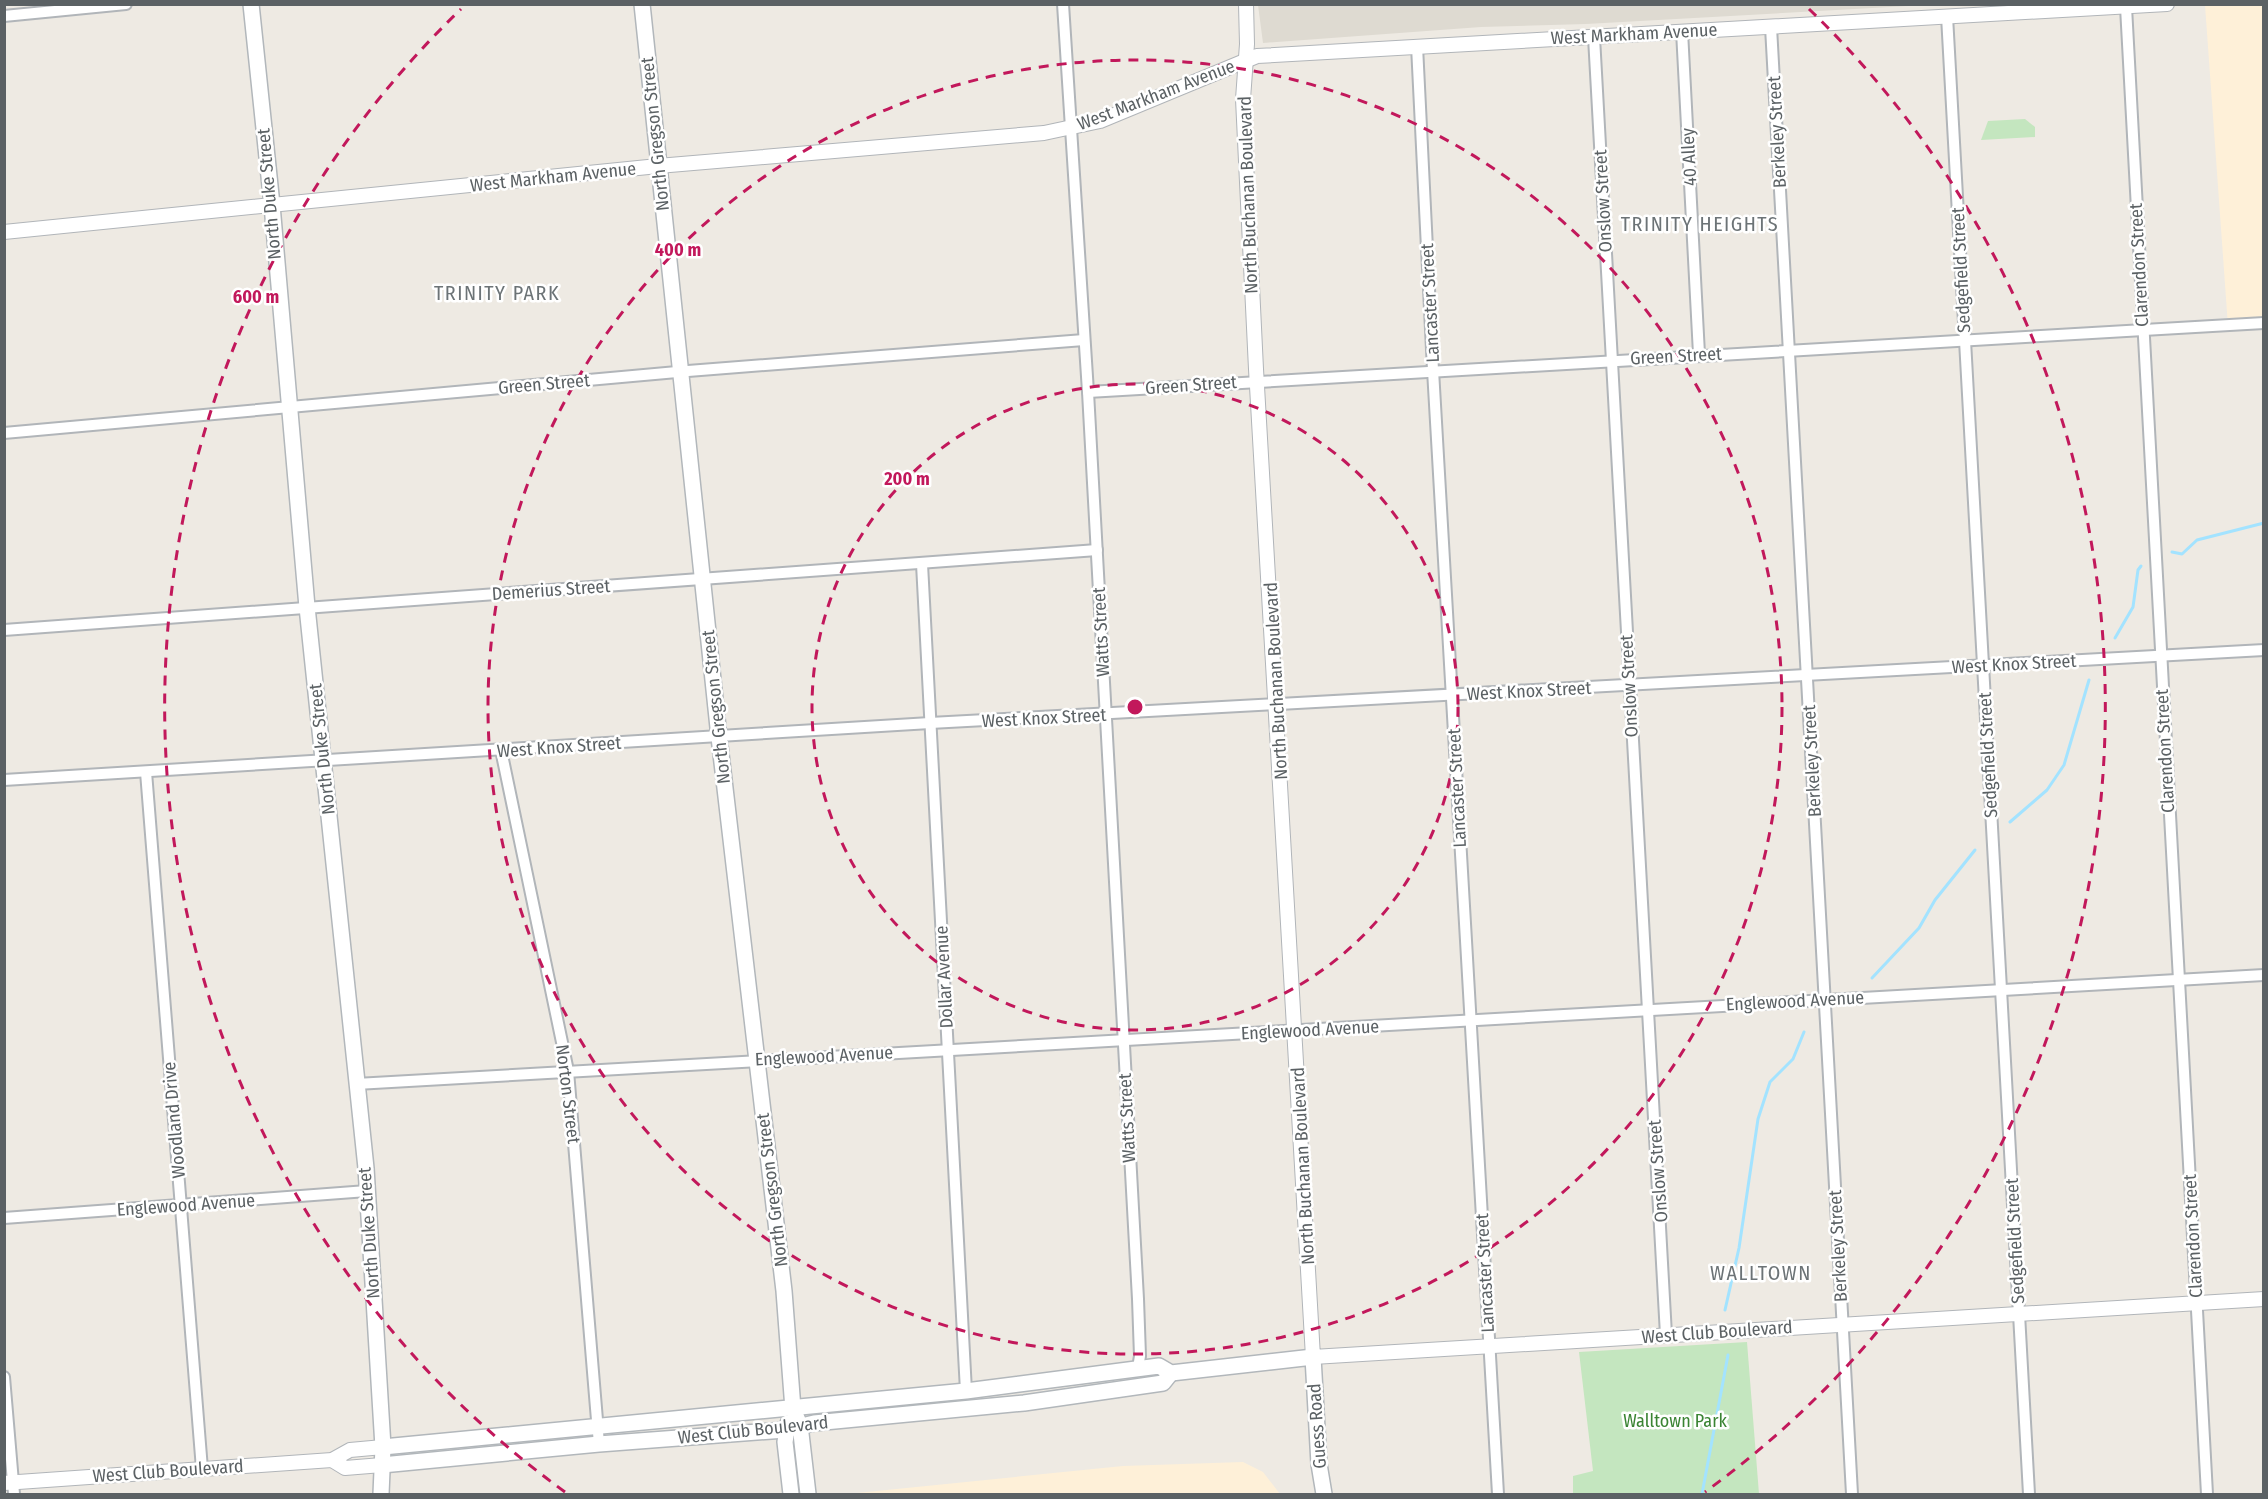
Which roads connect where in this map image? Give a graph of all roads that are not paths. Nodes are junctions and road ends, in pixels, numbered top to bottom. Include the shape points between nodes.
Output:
1 (126, 4) edge
2 (251, 4) edge
3 (642, 4) edge
4 (1063, 4) edge
5 (1246, 4) edge
6 (2167, 4) edge
7 (2126, 7) junction
8 (4, 16) edge
9 (1947, 16) junction
10 (1771, 27) junction
11 (1682, 31) junction
12 (1594, 37) junction
13 (1417, 46) junction
14 (1247, 59) junction
15 (1071, 129) junction
16 (658, 166) junction
17 (272, 205) junction
18 (4, 232) edge
19 (2264, 323) edge
20 (2143, 329) junction
21 (1965, 339) junction
22 (1084, 340) junction
23 (1788, 349) junction
24 (1699, 354) junction
25 (1611, 359) junction
26 (1433, 370) junction
27 (680, 372) junction
28 (1257, 381) junction
29 (1088, 392) junction
30 (289, 406) junction
31 (4, 433) edge
32 (1097, 550) junction
33 (922, 564) junction
34 (702, 579) junction
35 (306, 607) junction
36 (4, 630) edge
37 (2264, 650) edge
38 (2159, 656) junction
39 (1983, 665) junction
40 (1807, 675) junction
41 (1629, 685) junction
42 (1452, 696) junction
43 (1277, 705) junction
44 (1105, 715) junction
45 (930, 723) junction
46 (719, 737) junction
47 (501, 750) junction
48 (322, 759) junction
49 (146, 772) junction
50 (4, 780) edge
51 (2264, 975) edge
52 (2178, 980) junction
53 (2002, 990) junction
54 (1825, 999) junction
55 (1647, 1010) junction
56 (1470, 1021) junction
57 (1296, 1031) junction
58 (1123, 1041) junction
59 (948, 1049) junction
60 (756, 1059) junction
61 (568, 1071) junction
62 (356, 1084) junction
63 (367, 1191) junction
64 (181, 1205) junction
65 (4, 1218) edge
66 (2264, 1299) edge
67 (2196, 1302) junction
68 (2019, 1314) junction
69 (1842, 1324) junction
70 (1666, 1335) junction
71 (1489, 1345) junction
72 (1313, 1357) junction
73 (1138, 1368) junction
74 (1171, 1373) junction
75 (4, 1377) edge
76 (966, 1391) junction
77 (1098, 1393) junction
78 (793, 1409) junction
79 (800, 1425) junction
80 (598, 1428) junction
81 (784, 1430) junction
82 (599, 1444) junction
83 (383, 1447) junction
84 (332, 1460) junction
85 (382, 1465) junction
86 (202, 1468) junction
87 (10, 1486) edge
88 (381, 1494) edge
89 (791, 1494) edge
90 (808, 1494) edge
91 (1324, 1494) edge
92 (1498, 1494) edge
93 (1852, 1494) edge
94 (2029, 1494) edge
95 (2207, 1494) edge

1 - 8 street
2 - 17 main road, North Duke Street
3 - 16 main road, North Gregson Street
4 - 15 street, Watts Street
5 - 14 street, North Buchanan Boulevard
6 - 7 street, West Markham Avenue
7 - 9 street, West Markham Avenue
7 - 20 street, Clarendon Street
9 - 10 street, West Markham Avenue
9 - 21 street, Sedgefield Street
10 - 11 street, West Markham Avenue
10 - 23 street, Berkeley Street
11 - 12 street, West Markham Avenue
11 - 24 street, 40 Alley
12 - 13 street, West Markham Avenue
12 - 25 street, Onslow Street
13 - 14 street, West Markham Avenue
13 - 26 street, Lancaster Street
14 - 15 street, West Markham Avenue via 1100,121
14 - 28 street, North Buchanan Boulevard via 1244,108
15 - 16 street, West Markham Avenue
15 - 22 street, Watts Street
16 - 17 street, West Markham Avenue
16 - 27 main road, North Gregson Street
17 - 18 street, West Markham Avenue
17 - 30 main road, North Duke Street
19 - 20 street, Green Street
20 - 21 street, Green Street
20 - 38 street, Clarendon Street
21 - 23 street, Green Street
21 - 39 street, Sedgefield Street
22 - 27 street, Green Street
22 - 29 street, Watts Street
23 - 24 street, Green Street
23 - 40 street, Berkeley Street
24 - 25 street, Green Street
25 - 26 street, Green Street
25 - 41 street, Onslow Street
26 - 28 street, Green Street
26 - 42 street, Lancaster Street
27 - 30 street, Green Street
27 - 34 main road, North Gregson Street
28 - 29 street, Green Street
28 - 43 street, North Buchanan Boulevard
29 - 32 street, Watts Street
30 - 31 street, Green Street
30 - 35 main road, North Duke Street
32 - 33 street, Demerius Street
32 - 44 street, Watts Street
33 - 34 street, Demerius Street
33 - 45 street, Dollar Avenue
34 - 35 street, Demerius Street
34 - 46 main road, North Gregson Street
35 - 36 street, Demerius Street
35 - 48 main road, North Duke Street
37 - 38 street, West Knox Street
38 - 39 street, West Knox Street
38 - 52 street, Clarendon Street
39 - 40 street, West Knox Street
39 - 53 street, Sedgefield Street
40 - 41 street, West Knox Street
40 - 54 street, Berkeley Street
41 - 42 street, West Knox Street
41 - 55 street, Onslow Street
42 - 43 street, West Knox Street
42 - 56 street, Lancaster Street
43 - 44 street, West Knox Street
43 - 57 street, North Buchanan Boulevard
44 - 45 street, West Knox Street
44 - 58 street, Watts Street
45 - 46 street, West Knox Street
45 - 59 street, Dollar Avenue
46 - 47 street, West Knox Street
46 - 60 main road, North Gregson Street
47 - 48 street, West Knox Street
47 - 61 street, Norton Street
48 - 49 street, West Knox Street
48 - 62 main road, North Duke Street
49 - 50 street, West Knox Street
49 - 64 street, Woodland Drive
51 - 52 street, Englewood Avenue
52 - 53 street, Englewood Avenue
52 - 67 street, Clarendon Street
53 - 54 street, Englewood Avenue
53 - 68 street, Sedgefield Street
54 - 55 street, Englewood Avenue
54 - 69 street, Berkeley Street
55 - 56 street, Englewood Avenue
55 - 70 street, Onslow Street
56 - 57 street, Englewood Avenue
56 - 71 street, Lancaster Street
57 - 58 street, Englewood Avenue
57 - 72 street, North Buchanan Boulevard
58 - 59 street, Englewood Avenue
58 - 73 street, Watts Street
59 - 60 street, Englewood Avenue
59 - 76 street, Dollar Avenue
60 - 61 street, Englewood Avenue
60 - 78 main road, North Gregson Street via 784,1291
61 - 62 street, Englewood Avenue
61 - 80 street, Norton Street
62 - 63 main road, North Duke Street
63 - 64 street, Englewood Avenue
63 - 83 main road, North Duke Street
64 - 65 street, Englewood Avenue
64 - 86 street, Woodland Drive
66 - 67 street, West Club Boulevard
67 - 68 street, West Club Boulevard
67 - 95 street, Clarendon Street
68 - 69 street, West Club Boulevard
68 - 94 street, Sedgefield Street
69 - 70 street, West Club Boulevard
69 - 93 street, Berkeley Street
70 - 71 street, West Club Boulevard
71 - 72 street, West Club Boulevard
71 - 92 street, Lancaster Street
72 - 74 main road, West Club Boulevard
72 - 91 main road, Guess Road
73 - 74 main road, West Club Boulevard via 1162,1366
73 - 76 main road, West Club Boulevard
73 - 77 main road via 1126,1383
74 - 77 main road, West Club Boulevard via 1163,1383
75 - 87 street
76 - 78 main road, West Club Boulevard
77 - 79 main road, West Club Boulevard
78 - 79 main road, North Gregson Street
78 - 80 main road, West Club Boulevard
78 - 81 main road, North Gregson Street
79 - 81 main road, West Club Boulevard
79 - 90 main road, North Gregson Street
80 - 82 street, Norton Street
80 - 83 main road, West Club Boulevard
81 - 82 main road, West Club Boulevard
81 - 89 main road, North Gregson Street
82 - 85 main road, West Club Boulevard
83 - 84 street, West Club Boulevard via 350,1450
83 - 85 main road, North Duke Street
84 - 85 street, West Club Boulevard via 345,1468
84 - 86 street, West Club Boulevard
85 - 88 main road, North Duke Street
86 - 87 street, West Club Boulevard

